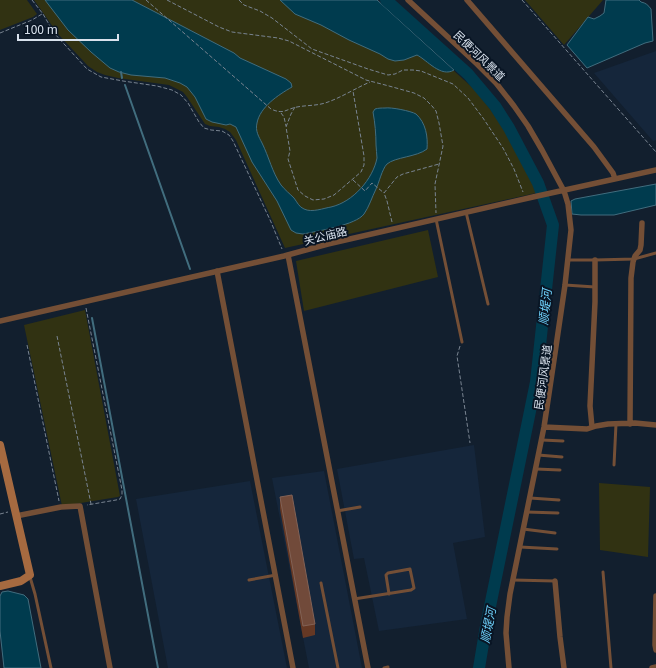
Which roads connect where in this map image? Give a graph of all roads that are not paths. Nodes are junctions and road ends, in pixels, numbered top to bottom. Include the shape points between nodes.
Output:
1 (408, 0) edge
2 (467, 0) edge
3 (656, 170) edge
4 (615, 179) junction
5 (561, 191) junction
6 (466, 212) junction
7 (436, 219) junction
8 (642, 223) dead end
9 (656, 253) edge
10 (286, 256) junction
11 (634, 259) junction
12 (568, 260) junction
13 (595, 260) junction
14 (217, 271) junction
15 (565, 285) junction
16 (595, 287) junction
17 (488, 304) dead end
18 (0, 321) edge
19 (462, 342) road end
20 (616, 424) junction
21 (630, 424) junction
22 (656, 425) edge
23 (544, 427) junction
24 (592, 427) junction
25 (542, 440) junction
26 (563, 441) dead end
27 (0, 445) edge
28 (538, 455) junction
29 (562, 457) dead end
30 (614, 465) dead end
31 (536, 469) junction
32 (560, 470) dead end
33 (530, 498) junction
34 (559, 500) dead end
35 (360, 507) dead end
36 (337, 511) junction
37 (527, 512) junction
38 (558, 513) dead end
39 (15, 514) junction
40 (523, 529) junction
41 (554, 533) dead end
42 (520, 547) junction
43 (557, 549) dead end
44 (603, 572) dead end
45 (30, 575) junction
46 (276, 575) junction
47 (249, 580) dead end
48 (513, 580) junction
49 (555, 581) joint
50 (321, 583) dead end
51 (0, 586) edge
52 (389, 594) junction
53 (656, 596) edge
54 (354, 599) junction
55 (656, 650) edge
56 (656, 667) edge
57 (52, 668) edge
58 (110, 668) edge
59 (294, 668) edge
60 (338, 668) edge
61 (368, 668) edge
62 (509, 668) edge
63 (564, 668) edge
64 (611, 668) edge
65 (652, 668) edge

1 - 5 street, 民便河风景道 via 496,83 528,126
2 - 4 street via 594,147
3 - 4 street, 关公庙路
4 - 5 street, 关公庙路
5 - 6 street, 关公庙路
5 - 12 street, 民便河风景道 via 568,204 571,230
6 - 7 street, 关公庙路
6 - 17 lane
7 - 10 street, 关公庙路
7 - 19 lane
8 - 11 street via 640,250
9 - 11 lane
10 - 14 street, 关公庙路
10 - 36 street
11 - 13 lane
11 - 21 street via 631,278
12 - 13 lane
12 - 15 street, 民便河风景道
13 - 16 street
14 - 18 street, 关公庙路
14 - 46 street
15 - 16 lane
15 - 23 street, 民便河风景道
16 - 24 street via 590,406
20 - 21 street
20 - 24 street
20 - 30 lane
21 - 22 street
23 - 24 street
23 - 25 street, 民便河风景道
25 - 26 lane
25 - 28 street, 民便河风景道
27 - 39 street
28 - 29 lane
28 - 31 street, 民便河风景道
31 - 32 lane
31 - 33 street, 民便河风景道
33 - 34 lane
33 - 37 street, 民便河风景道
35 - 36 lane
36 - 54 street
37 - 38 lane
37 - 40 street, 民便河风景道
39 - 45 street
39 - 58 street via 80,506
40 - 41 lane
40 - 42 street, 民便河风景道
42 - 43 lane
42 - 48 street, 民便河风景道
44 - 64 lane
45 - 51 street via 22,581
45 - 57 lane
46 - 47 lane
46 - 59 street
48 - 49 lane
48 - 62 street, 民便河风景道 via 506,633
49 - 63 street
50 - 60 lane
52 - 52 lane via 414,588 410,569 386,575
52 - 54 lane
53 - 55 street
54 - 61 street
56 - 65 street

